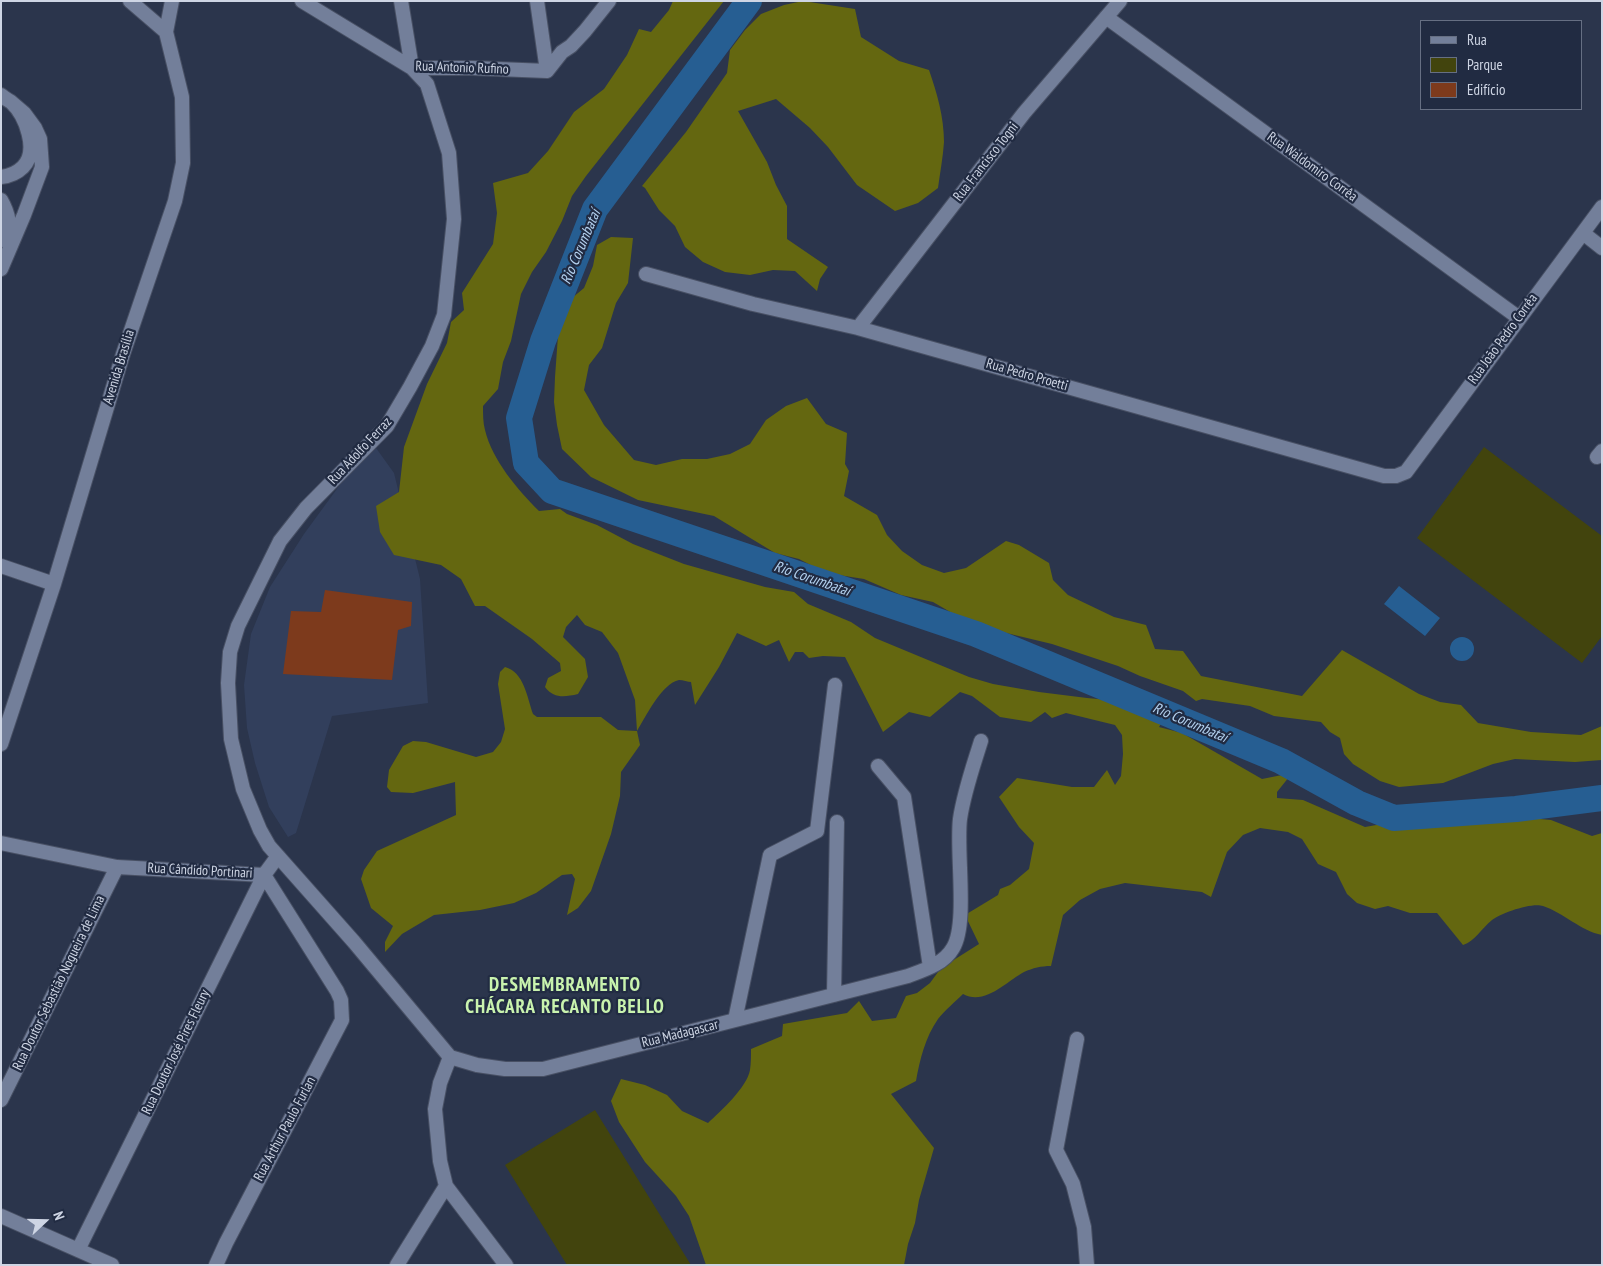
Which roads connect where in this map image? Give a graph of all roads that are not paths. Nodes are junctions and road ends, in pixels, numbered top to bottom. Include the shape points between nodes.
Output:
1 (130, 1) edge
2 (172, 1) edge
3 (302, 1) edge
4 (401, 1) edge
5 (537, 1) edge
6 (609, 1) edge
7 (1120, 1) edge
8 (1106, 17) junction
9 (166, 32) junction
10 (412, 68) junction
11 (547, 71) junction
12 (6, 98) edge
13 (1, 177) edge
14 (1, 200) edge
15 (1602, 207) edge
16 (10, 227) junction
17 (1583, 233) junction
18 (1, 242) edge
19 (1602, 248) edge
20 (1, 269) edge
21 (646, 274) dead end
22 (1519, 318) junction
23 (858, 328) junction
24 (1406, 472) joint
25 (1, 566) edge
26 (54, 584) junction
27 (835, 685) dead end
28 (981, 741) dead end
29 (1, 744) edge
30 (878, 766) dead end
31 (837, 822) dead end
32 (1, 843) edge
33 (278, 856) junction
34 (118, 866) junction
35 (264, 875) junction
36 (930, 967) junction
37 (337, 991) joint
38 (834, 995) junction
39 (735, 1020) junction
40 (1077, 1039) dead end
41 (450, 1057) junction
42 (1, 1100) edge
43 (446, 1186) junction
44 (1, 1216) edge
45 (78, 1250) junction
46 (112, 1265) edge
47 (216, 1265) edge
48 (396, 1265) edge
49 (506, 1265) edge
50 (1087, 1265) edge

1 - 9 street
2 - 9 street
3 - 10 street, Rua Antonio Rufino
4 - 10 street
5 - 11 street
6 - 11 street
7 - 8 street, Rua Francisco Togni
8 - 22 street, Rua Waldomiro Corrêa
8 - 23 street, Rua Francisco Togni via 1024,113
9 - 26 street, Avenida Brasília via 182,97 181,173 175,201 123,354
10 - 11 street, Rua Antonio Rufino
10 - 33 street, Rua Adolfo Ferraz via 428,84 449,153 454,218 444,315 432,346 387,426 306,508 280,540 238,626 230,652 231,739 243,789 260,830
12 - 13 street via 26,127 30,151 20,170
12 - 20 street via 24,113 35,128 40,140 42,167
14 - 16 street
15 - 17 street, Rua João Pedro Corrêa
16 - 18 street
16 - 20 street
17 - 19 street
17 - 22 street, Rua João Pedro Corrêa
21 - 23 street, Rua Pedro Proetti via 753,304
22 - 24 street, Rua João Pedro Corrêa
23 - 24 street, Rua Pedro Proetti via 1384,476
25 - 26 street
26 - 29 street, Avenida Brasília
27 - 39 street via 817,831 770,855
28 - 36 street, Rua Madagascar via 960,820 960,916 956,942 944,959
30 - 36 street via 904,797
31 - 38 street
32 - 34 street, Rua Cândido Portinari
33 - 35 street, Rua Doutor José Pires Fleury
33 - 41 street
34 - 35 street, Rua Cândido Portinari
34 - 42 street, Rua Doutor Sebastião Nogueira de Lima
35 - 37 street, Rua Cândido Portinari
35 - 45 street, Rua Doutor José Pires Fleury
36 - 38 street, Rua Madagascar
37 - 47 street, Rua Arthur Paulo Furlan via 342,1020
38 - 39 street, Rua Madagascar
39 - 41 street, Rua Madagascar via 543,1069 505,1069
40 - 50 street via 1056,1150 1073,1184 1084,1227
41 - 43 street via 435,1109
43 - 48 street
43 - 49 street
44 - 45 street
45 - 46 street

